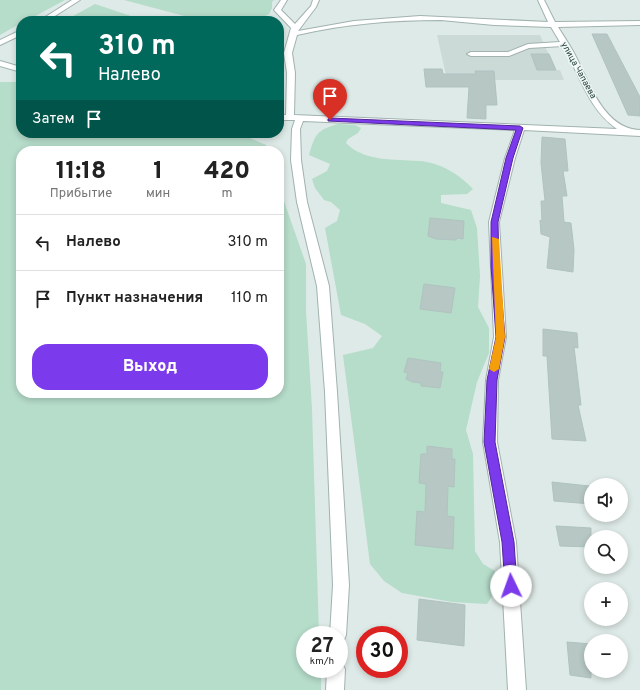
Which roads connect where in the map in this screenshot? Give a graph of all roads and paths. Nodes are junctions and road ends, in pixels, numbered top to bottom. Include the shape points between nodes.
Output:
1 (77, 0) edge
2 (284, 0) edge
3 (316, 0) edge
4 (542, 0) edge
5 (50, 16) edge
6 (281, 16) edge
7 (284, 19) edge
8 (640, 23) edge
9 (553, 24) junction
10 (294, 31) junction
11 (16, 35) edge
12 (0, 43) edge
13 (565, 44) junction
14 (471, 54) dead end
15 (0, 63) edge
16 (16, 68) edge
17 (284, 117) edge
18 (295, 118) junction
19 (520, 128) junction
20 (626, 132) junction
21 (640, 133) edge
22 (339, 626) edge
23 (336, 678) edge
24 (335, 690) edge
25 (517, 690) edge

1 - 5 street
2 - 6 street via 276,10
3 - 10 street
4 - 9 street, улица Чапаева
7 - 10 street
8 - 9 street
9 - 10 street via 418,18
9 - 13 street, улица Чапаева
10 - 18 street via 288,53
11 - 12 street
13 - 14 street via 528,46 509,54
13 - 20 street, улица Чапаева via 590,94 608,119
15 - 16 street
17 - 18 street
18 - 19 street
18 - 22 street via 296,160 302,202 323,286 341,585
19 - 20 street
19 - 25 street via 494,222 500,337 492,380 490,442 508,542
20 - 21 street
23 - 24 street

